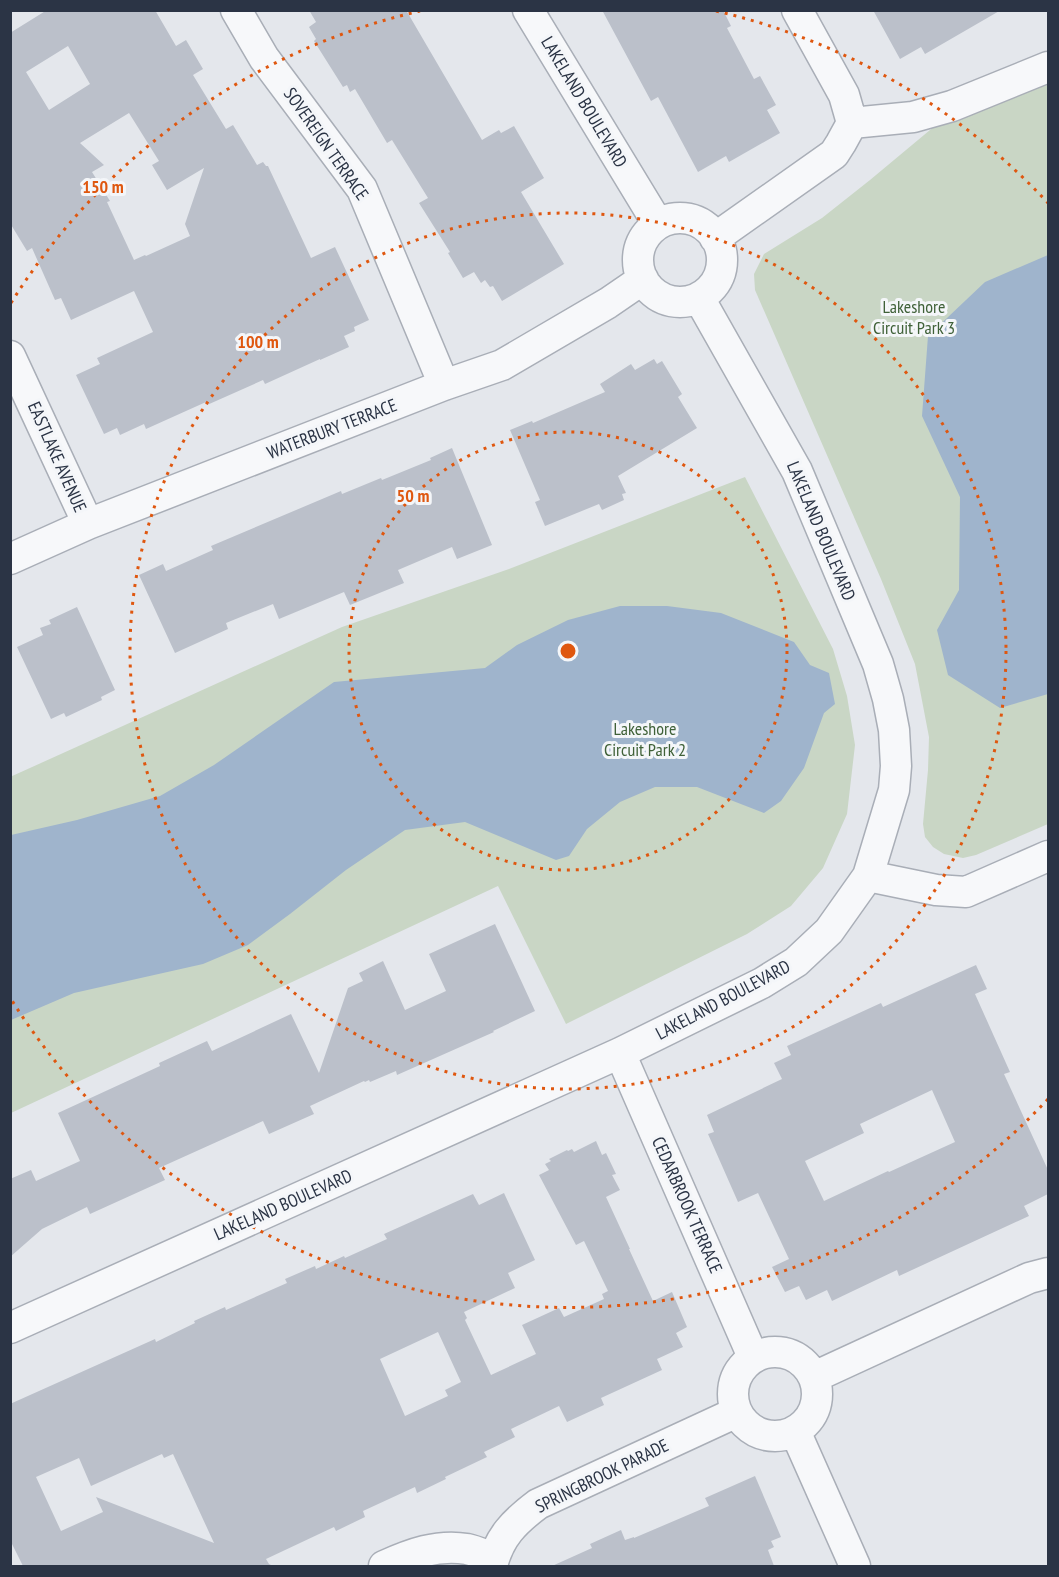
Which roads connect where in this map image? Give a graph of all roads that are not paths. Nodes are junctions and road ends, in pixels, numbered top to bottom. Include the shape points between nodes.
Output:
1 (236, 10) edge
2 (528, 10) edge
3 (797, 10) edge
4 (1048, 67) edge
5 (852, 123) junction
6 (658, 224) junction
7 (715, 238) junction
8 (643, 279) junction
9 (699, 298) junction
10 (10, 356) edge
11 (444, 385) junction
12 (87, 524) junction
13 (10, 559) edge
14 (1048, 856) edge
15 (868, 876) junction
16 (620, 1053) junction
17 (1048, 1273) edge
18 (10, 1328) edge
19 (753, 1357) junction
20 (814, 1377) junction
21 (737, 1412) junction
22 (795, 1431) junction
23 (493, 1562) edge
24 (384, 1566) edge
25 (855, 1566) edge

1 - 11 street, SOVEREIGN TERRACE via 264,58 362,189
2 - 6 street, LAKELAND BOULEVARD
3 - 5 street via 844,95
4 - 5 street via 932,112
5 - 7 street via 834,153
6 - 7 street via 683,218 696,221
6 - 8 street via 642,243 639,267
7 - 9 street via 722,265 710,290
8 - 9 street via 661,298 687,302
8 - 11 street, WATERBURY TERRACE via 609,303 502,364
9 - 15 street, LAKELAND BOULEVARD via 797,471 878,664 894,730 896,766 894,790
10 - 12 street, EASTLAKE AVENUE
11 - 12 street, WATERBURY TERRACE
12 - 13 street, WATERBURY TERRACE
14 - 15 street via 966,892
15 - 16 street, LAKELAND BOULEVARD via 829,931 796,962 762,983
16 - 18 street, LAKELAND BOULEVARD
16 - 19 street, CEDARBROOK TERRACE
17 - 20 street via 1029,1278
19 - 20 street via 766,1352 788,1354 806,1365
19 - 21 street via 736,1375 733,1400
20 - 22 street via 816,1402 805,1423
21 - 22 street via 755,1431 782,1435
21 - 23 street, SPRINGBROOK PARADE via 537,1504 505,1536
22 - 25 street
23 - 24 street via 469,1550 447,1548 426,1550

